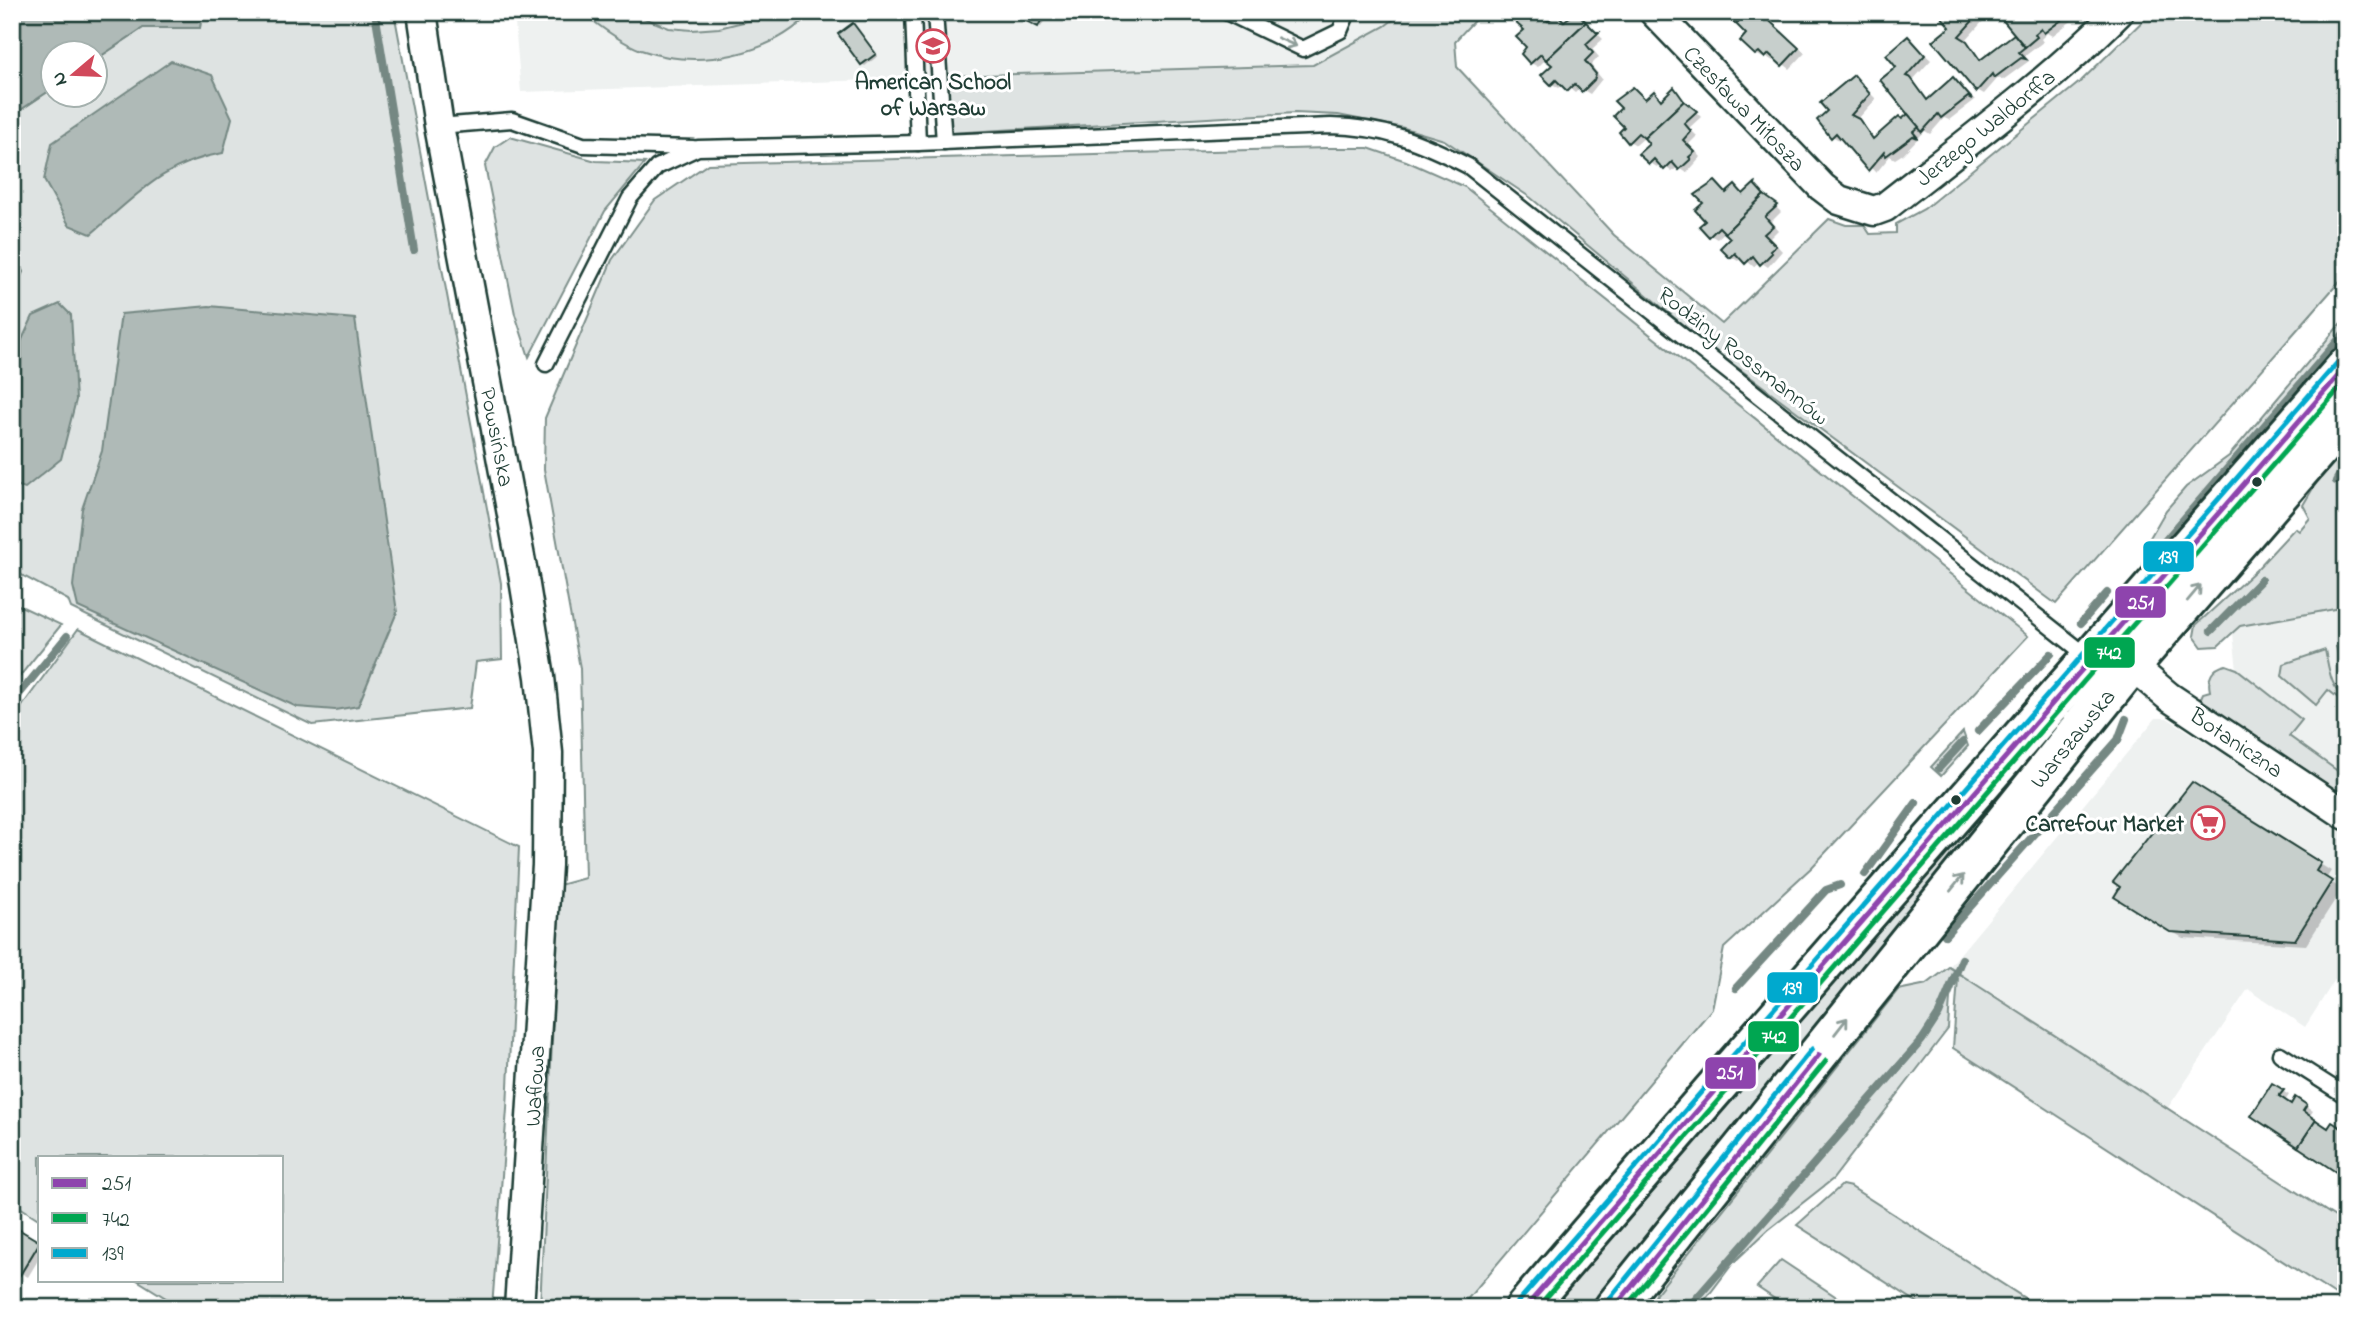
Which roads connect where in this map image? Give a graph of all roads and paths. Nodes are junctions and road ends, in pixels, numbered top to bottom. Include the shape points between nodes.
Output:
1 (422, 12) edge
2 (913, 12) edge
3 (935, 12) edge
4 (1226, 12) edge
5 (1348, 12) edge
6 (1654, 12) edge
7 (2119, 12) edge
8 (439, 126) junction
9 (944, 142) junction
10 (919, 143) junction
11 (698, 148) junction
12 (1839, 200) joint
13 (546, 364) dead end
14 (2346, 367) edge
15 (2346, 417) edge
16 (2092, 659) junction
17 (2131, 665) junction
18 (2346, 815) edge
19 (547, 865) joint
20 (2280, 1054) dead end
21 (2346, 1096) edge
22 (519, 1308) edge
23 (1525, 1308) edge
24 (1614, 1308) edge

1 - 8 street, Powsińska
2 - 10 lane
3 - 9 lane
4 -> 5 lane via 1303,49 1340,31
6 - 12 street, Czesława Miłosza via 1802,168
7 - 12 street, Jerzego Waldorffa via 2018,103 1885,206 1874,211
8 - 11 lane, Rodziny Rossmannów via 512,120 583,145
8 - 19 street, Powsińska via 540,677 548,752
9 - 10 lane, Rodziny Rossmannów
9 - 16 lane, Rodziny Rossmannów via 1348,126 1420,141 1468,166
10 - 11 lane, Rodziny Rossmannów
11 - 13 lane via 657,167 630,198
14 - 16 main road, Warszawska
17 -> 15 main road, Warszawska
16 - 23 main road, Warszawska
17 - 18 street, Botaniczna via 2163,692
24 -> 17 main road, Warszawska
19 - 22 street, Waflowa
20 - 21 lane

